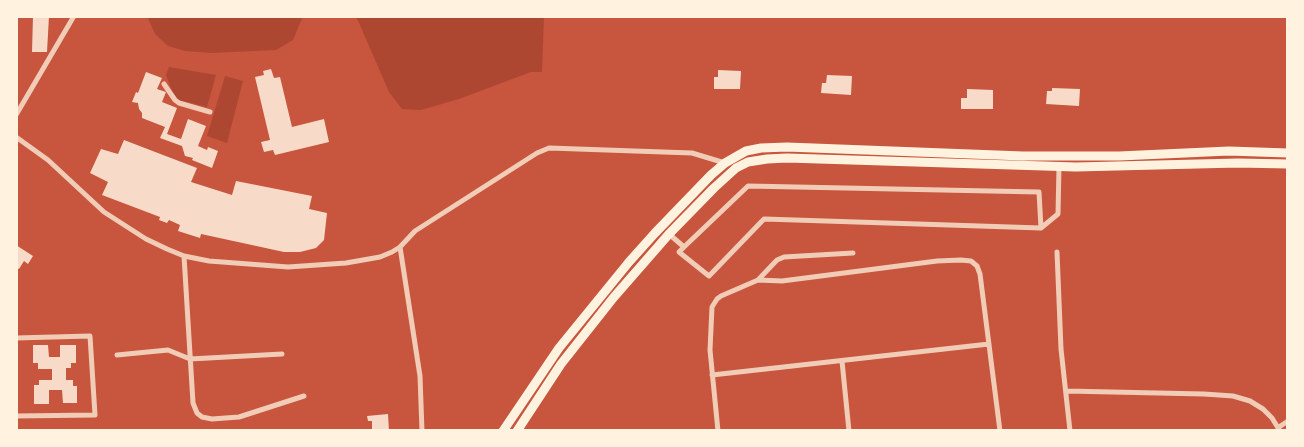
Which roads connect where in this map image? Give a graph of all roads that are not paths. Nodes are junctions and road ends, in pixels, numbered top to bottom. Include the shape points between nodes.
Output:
1 (74, 16) edge
2 (164, 84) dead end
3 (210, 112) dead end
4 (16, 115) edge
5 (16, 137) edge
6 (1288, 153) edge
7 (725, 163) junction
8 (1288, 164) edge
9 (1059, 167) junction
10 (1041, 228) junction
11 (669, 234) junction
12 (684, 246) junction
13 (400, 247) junction
14 (1058, 252) dead end
15 (853, 253) dead end
16 (184, 256) junction
17 (758, 280) junction
18 (16, 338) edge
19 (989, 344) junction
20 (282, 354) dead end
21 (117, 355) dead end
22 (190, 359) junction
23 (842, 361) junction
24 (712, 375) junction
25 (1066, 391) junction
26 (304, 396) dead end
27 (16, 416) edge
28 (1288, 421) edge
29 (1280, 429) edge
30 (422, 431) edge
31 (503, 431) edge
32 (517, 431) edge
33 (718, 431) edge
34 (849, 431) edge
35 (1000, 431) edge
36 (1070, 431) edge

1 - 4 street
2 - 3 street via 179,103
5 - 16 street via 48,160 104,212 146,239
6 - 7 highway via 1229,151 1033,156 787,147 746,151
7 - 13 street via 692,153 549,148 415,231
7 - 31 highway via 629,262 554,354
8 - 9 highway
9 - 10 street via 1058,214
9 - 11 highway via 756,160 736,168 725,177
10 - 12 street via 764,219 709,276 679,252
10 - 12 street via 1039,192 748,186
11 - 12 street
11 - 32 highway via 578,342
13 - 16 street via 380,257 288,267
13 - 30 street via 420,376
14 - 25 street
15 - 17 street via 784,257
16 - 22 street
17 - 19 street via 782,281 937,261 971,261 980,274
17 - 24 street via 721,296 712,307
18 - 27 street via 90,336 95,415
19 - 23 street
19 - 35 street
20 - 22 street
21 - 22 street via 168,350
22 - 26 street via 193,403 202,417 240,417
23 - 24 street
23 - 34 street
24 - 33 street
25 - 29 street via 1233,396 1263,409
25 - 36 street
28 - 29 street

